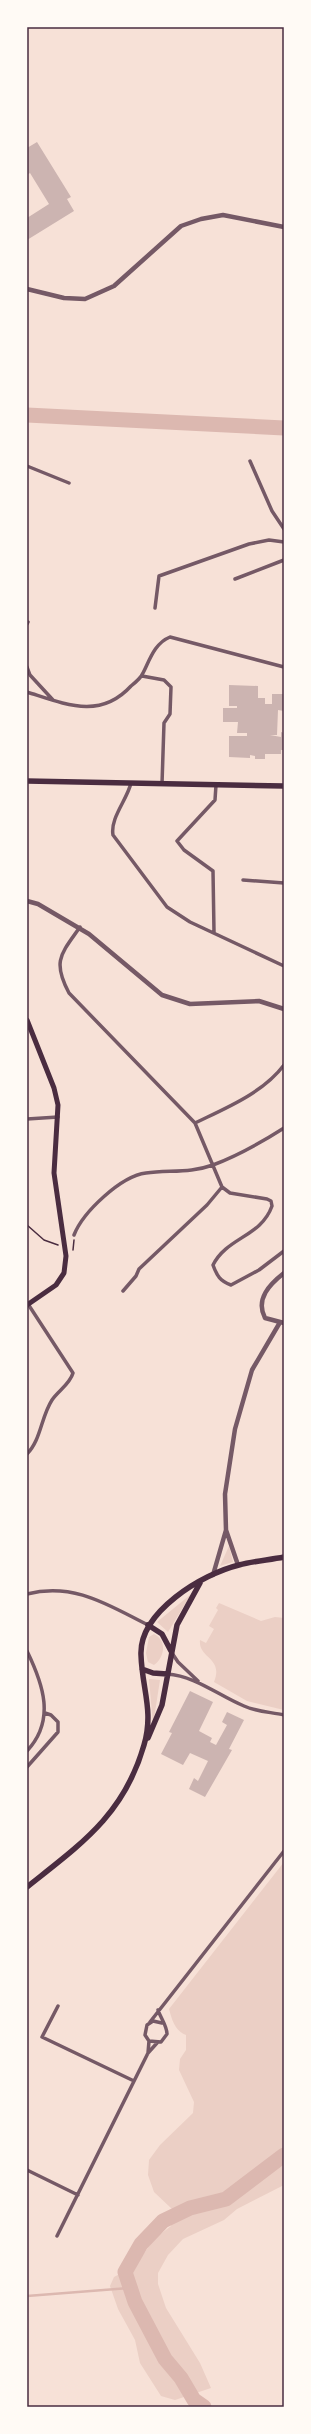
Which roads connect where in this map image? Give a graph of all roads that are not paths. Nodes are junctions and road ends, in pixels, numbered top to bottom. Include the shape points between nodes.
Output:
1 (284, 227) edge
2 (27, 289) edge
3 (250, 462) dead end
4 (27, 466) edge
5 (69, 483) dead end
6 (284, 529) edge
7 (284, 542) edge
8 (284, 560) edge
9 (235, 579) dead end
10 (155, 608) dead end
11 (27, 667) edge
12 (284, 667) edge
13 (142, 676) junction
14 (27, 692) edge
15 (53, 700) junction
16 (27, 781) edge
17 (132, 783) junction
18 (162, 784) junction
19 (216, 785) junction
20 (284, 786) edge
21 (243, 880) dead end
22 (284, 883) edge
23 (27, 901) edge
24 (80, 927) junction
25 (214, 932) junction
26 (284, 966) edge
27 (284, 1009) edge
28 (27, 1020) edge
29 (284, 1065) edge
30 (58, 1117) junction
31 (27, 1119) edge
32 (195, 1123) junction
33 (284, 1128) edge
34 (213, 1165) junction
35 (222, 1187) junction
36 (74, 1235) road end
37 (284, 1251) edge
38 (284, 1273) edge
39 (123, 1291) dead end
40 (28, 1304) edge
41 (282, 1324) edge
42 (27, 1454) edge
43 (226, 1530) junction
44 (284, 1557) edge
45 (238, 1565) junction
46 (212, 1574) junction
47 (201, 1582) junction
48 (27, 1594) edge
49 (148, 1625) junction
50 (27, 1650) edge
51 (172, 1651) junction
52 (142, 1668) junction
53 (167, 1674) junction
54 (202, 1684) junction
55 (45, 1713) junction
56 (284, 1715) edge
57 (144, 1746) junction
58 (27, 1750) edge
59 (27, 1767) edge
60 (284, 1851) edge
61 (27, 1887) edge
62 (58, 2006) dead end
63 (158, 2010) junction
64 (150, 2022) junction
65 (162, 2023) junction
66 (149, 2041) junction
67 (157, 2043) junction
68 (148, 2053) junction
69 (134, 2081) junction
70 (27, 2170) edge
71 (78, 2195) junction
72 (57, 2236) dead end

1 - 2 street via 223,215 201,219 181,226 114,286 85,299 64,298
3 - 6 street via 272,511
4 - 5 street
7 - 10 street via 269,540 249,544 159,576
8 - 9 street
11 - 15 street via 30,675
12 - 13 street via 170,637 162,640 154,651
13 - 15 street via 124,694 110,703 96,707 66,705
13 - 18 street via 164,680 171,687 170,714 164,723
14 - 15 street
16 - 17 main road
17 - 18 main road
17 - 25 street via 112,827 118,843 167,907 190,922
18 - 19 main road
19 - 20 main road
19 - 25 street via 215,800 177,841 184,850 212,871
21 - 22 street
23 - 24 street via 38,904
24 - 27 street via 162,995 190,1004 260,1002
24 - 32 street via 59,962 62,980 69,993
25 - 26 street
28 - 30 main road via 54,1088
29 - 32 street via 277,1075 257,1090
30 - 31 street
30 - 40 main road via 54,1144 54,1173 65,1246 65,1265 61,1278 53,1288
32 - 34 street
33 - 34 street
34 - 35 street
34 - 36 street via 137,1176 97,1203 78,1223
35 - 37 street via 230,1193 266,1199 272,1206 261,1226 219,1253 213,1265 222,1281 231,1285 259,1270
35 - 39 street via 207,1205 139,1269
38 - 41 street via 265,1293 261,1310 265,1318
40 - 42 street via 73,1373 52,1400
41 - 43 street via 252,1370 235,1429 225,1494
43 - 45 street
43 - 46 street
44 - 45 main road
45 - 46 main road
46 - 47 main road
47 - 49 main road via 159,1612
47 - 51 main road via 177,1625
48 - 49 street via 53,1590 83,1594
49 - 51 main road via 162,1634
49 - 52 main road via 142,1644
50 - 55 street via 42,1688
51 - 53 main road
51 - 54 street via 178,1662
52 - 53 main road via 154,1673
52 - 57 main road via 149,1716
53 - 54 street via 178,1675
53 - 57 main road via 160,1712
54 - 56 street via 246,1707
55 - 58 street via 38,1737
55 - 59 street via 58,1722 58,1732
57 - 61 main road via 131,1780 102,1824
60 - 63 street
62 - 69 street via 42,2037
63 - 64 street
63 - 65 street
64 - 65 street
64 - 66 street via 144,2032
65 - 67 street via 167,2034
66 - 67 street
66 - 68 street
67 - 68 street
68 - 69 street
69 - 71 street
70 - 71 street
71 - 72 street

